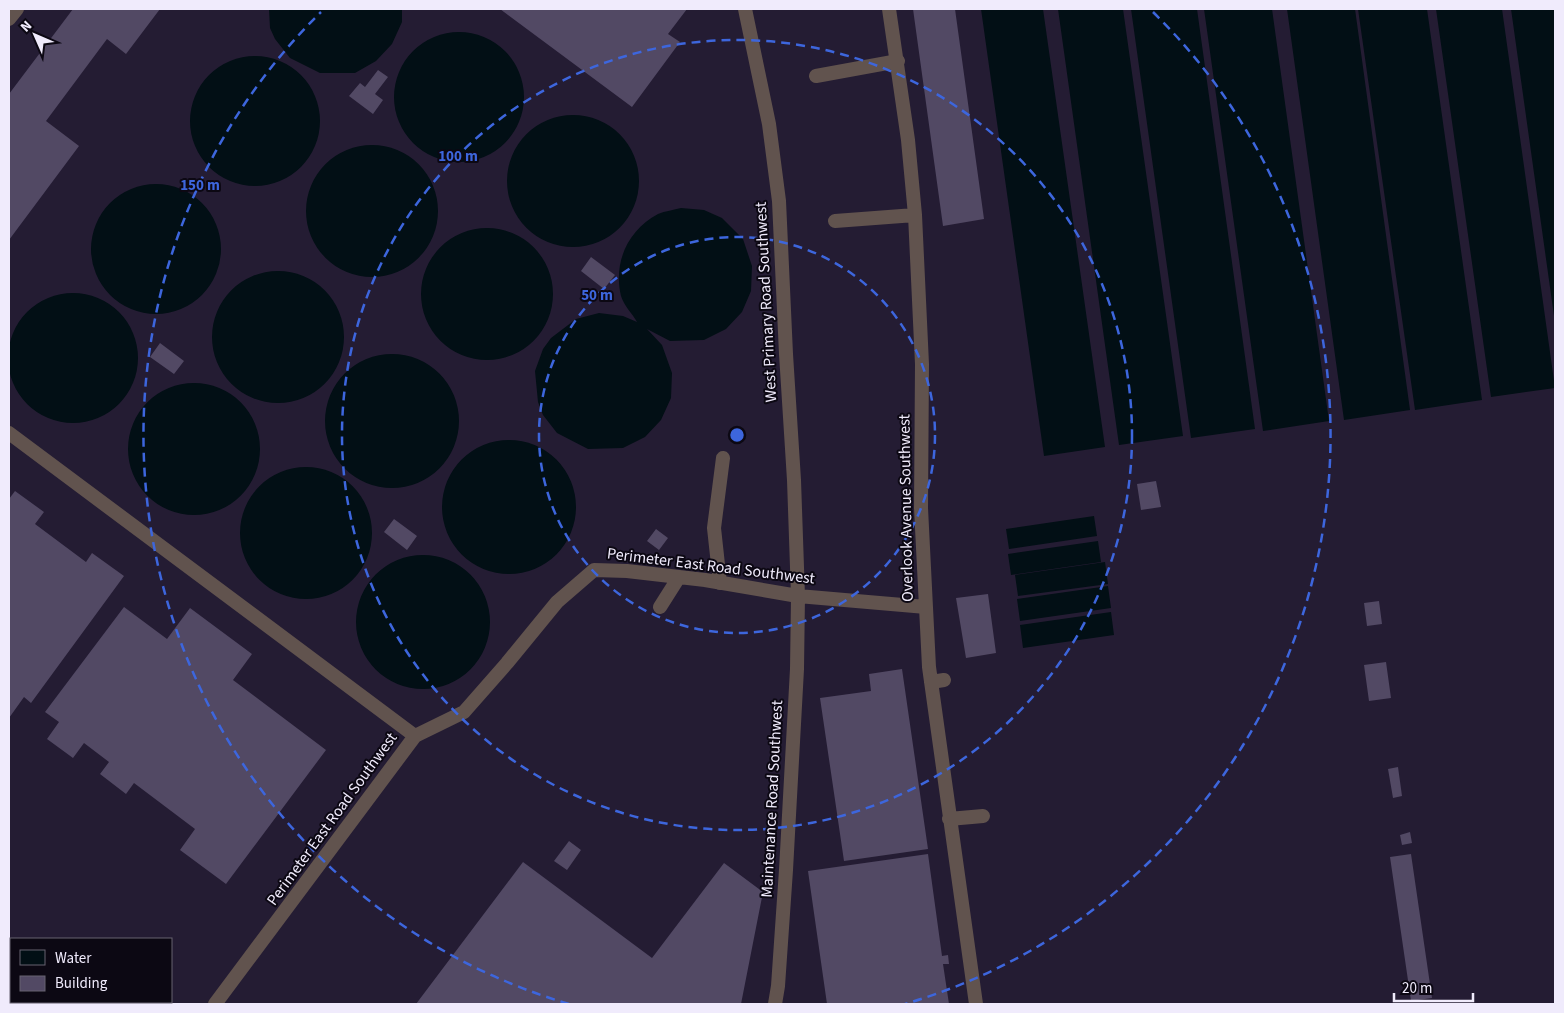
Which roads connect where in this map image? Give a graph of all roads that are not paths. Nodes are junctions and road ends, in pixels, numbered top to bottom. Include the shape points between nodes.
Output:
1 (17, 9) edge
2 (745, 9) edge
3 (889, 9) edge
4 (9, 19) edge
5 (898, 61) junction
6 (816, 76) dead end
7 (915, 215) junction
8 (835, 221) dead end
9 (9, 433) edge
10 (723, 458) dead end
11 (679, 577) junction
12 (720, 583) junction
13 (798, 596) junction
14 (660, 607) dead end
15 (926, 607) junction
16 (415, 736) junction
17 (983, 816) dead end
18 (949, 819) junction
19 (215, 1004) edge
20 (775, 1004) edge
21 (976, 1004) edge

1 - 4 lane
2 - 13 lane, West Primary Road Southwest via 769,124 779,201
3 - 5 lane, Overlook Avenue Southwest
5 - 6 lane
5 - 7 lane, Overlook Avenue Southwest
7 - 8 lane
7 - 15 lane, Overlook Avenue Southwest via 922,364 921,493
9 - 16 lane
10 - 12 lane via 714,528
11 - 12 lane, Perimeter East Road Southwest
11 - 14 lane
11 - 16 lane, Perimeter East Road Southwest via 594,570 557,602 464,712
12 - 13 lane, Perimeter East Road Southwest
13 - 15 lane, Perimeter East Road Southwest
13 - 20 lane, Maintenance Road Southwest via 786,870
15 - 18 lane, Overlook Avenue Southwest via 938,681
16 - 19 lane, Perimeter East Road Southwest
17 - 18 lane
18 - 21 lane, Overlook Avenue Southwest

